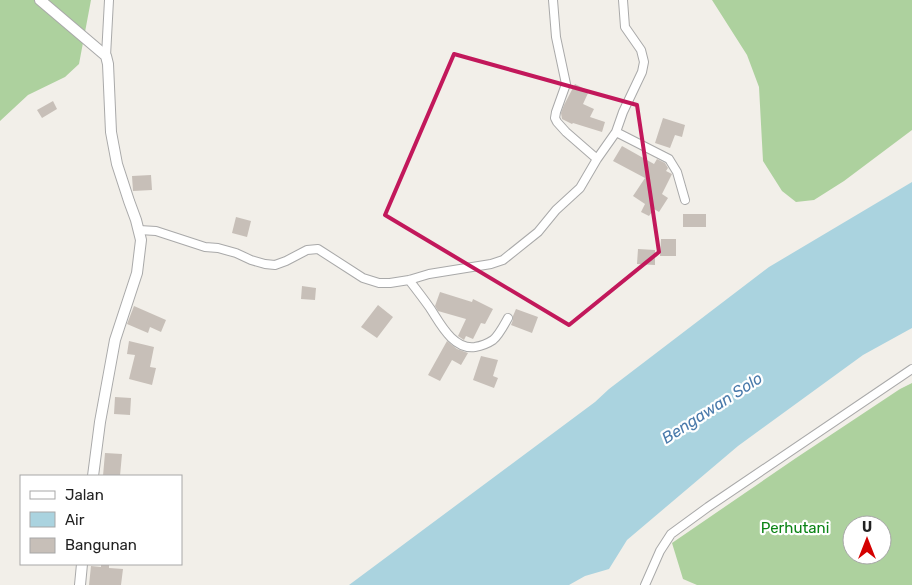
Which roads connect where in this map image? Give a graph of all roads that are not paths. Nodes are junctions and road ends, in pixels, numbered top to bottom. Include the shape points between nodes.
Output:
1 (40, 0) edge
2 (109, 0) edge
3 (553, 0) edge
4 (623, 0) edge
5 (106, 56) junction
6 (616, 132) junction
7 (597, 159) junction
8 (685, 200) dead end
9 (139, 230) junction
10 (409, 280) junction
11 (508, 318) dead end
12 (912, 369) edge
13 (94, 475) edge
14 (82, 565) edge
15 (80, 585) edge
16 (645, 585) edge

1 - 5 street
2 - 5 street
3 - 7 street via 556,37 566,84 555,118
4 - 6 street via 625,27 641,50 644,62
5 - 9 street via 111,132 117,164
6 - 7 street
6 - 8 street via 669,159 677,172
7 - 10 street via 580,188 538,232 503,260
9 - 10 street via 156,231 274,265 307,250 318,249 363,278 379,283
9 - 13 street via 137,273 115,340
10 - 11 street via 444,328 462,346 484,345 494,339
12 - 16 street via 671,534 660,550
14 - 15 street

